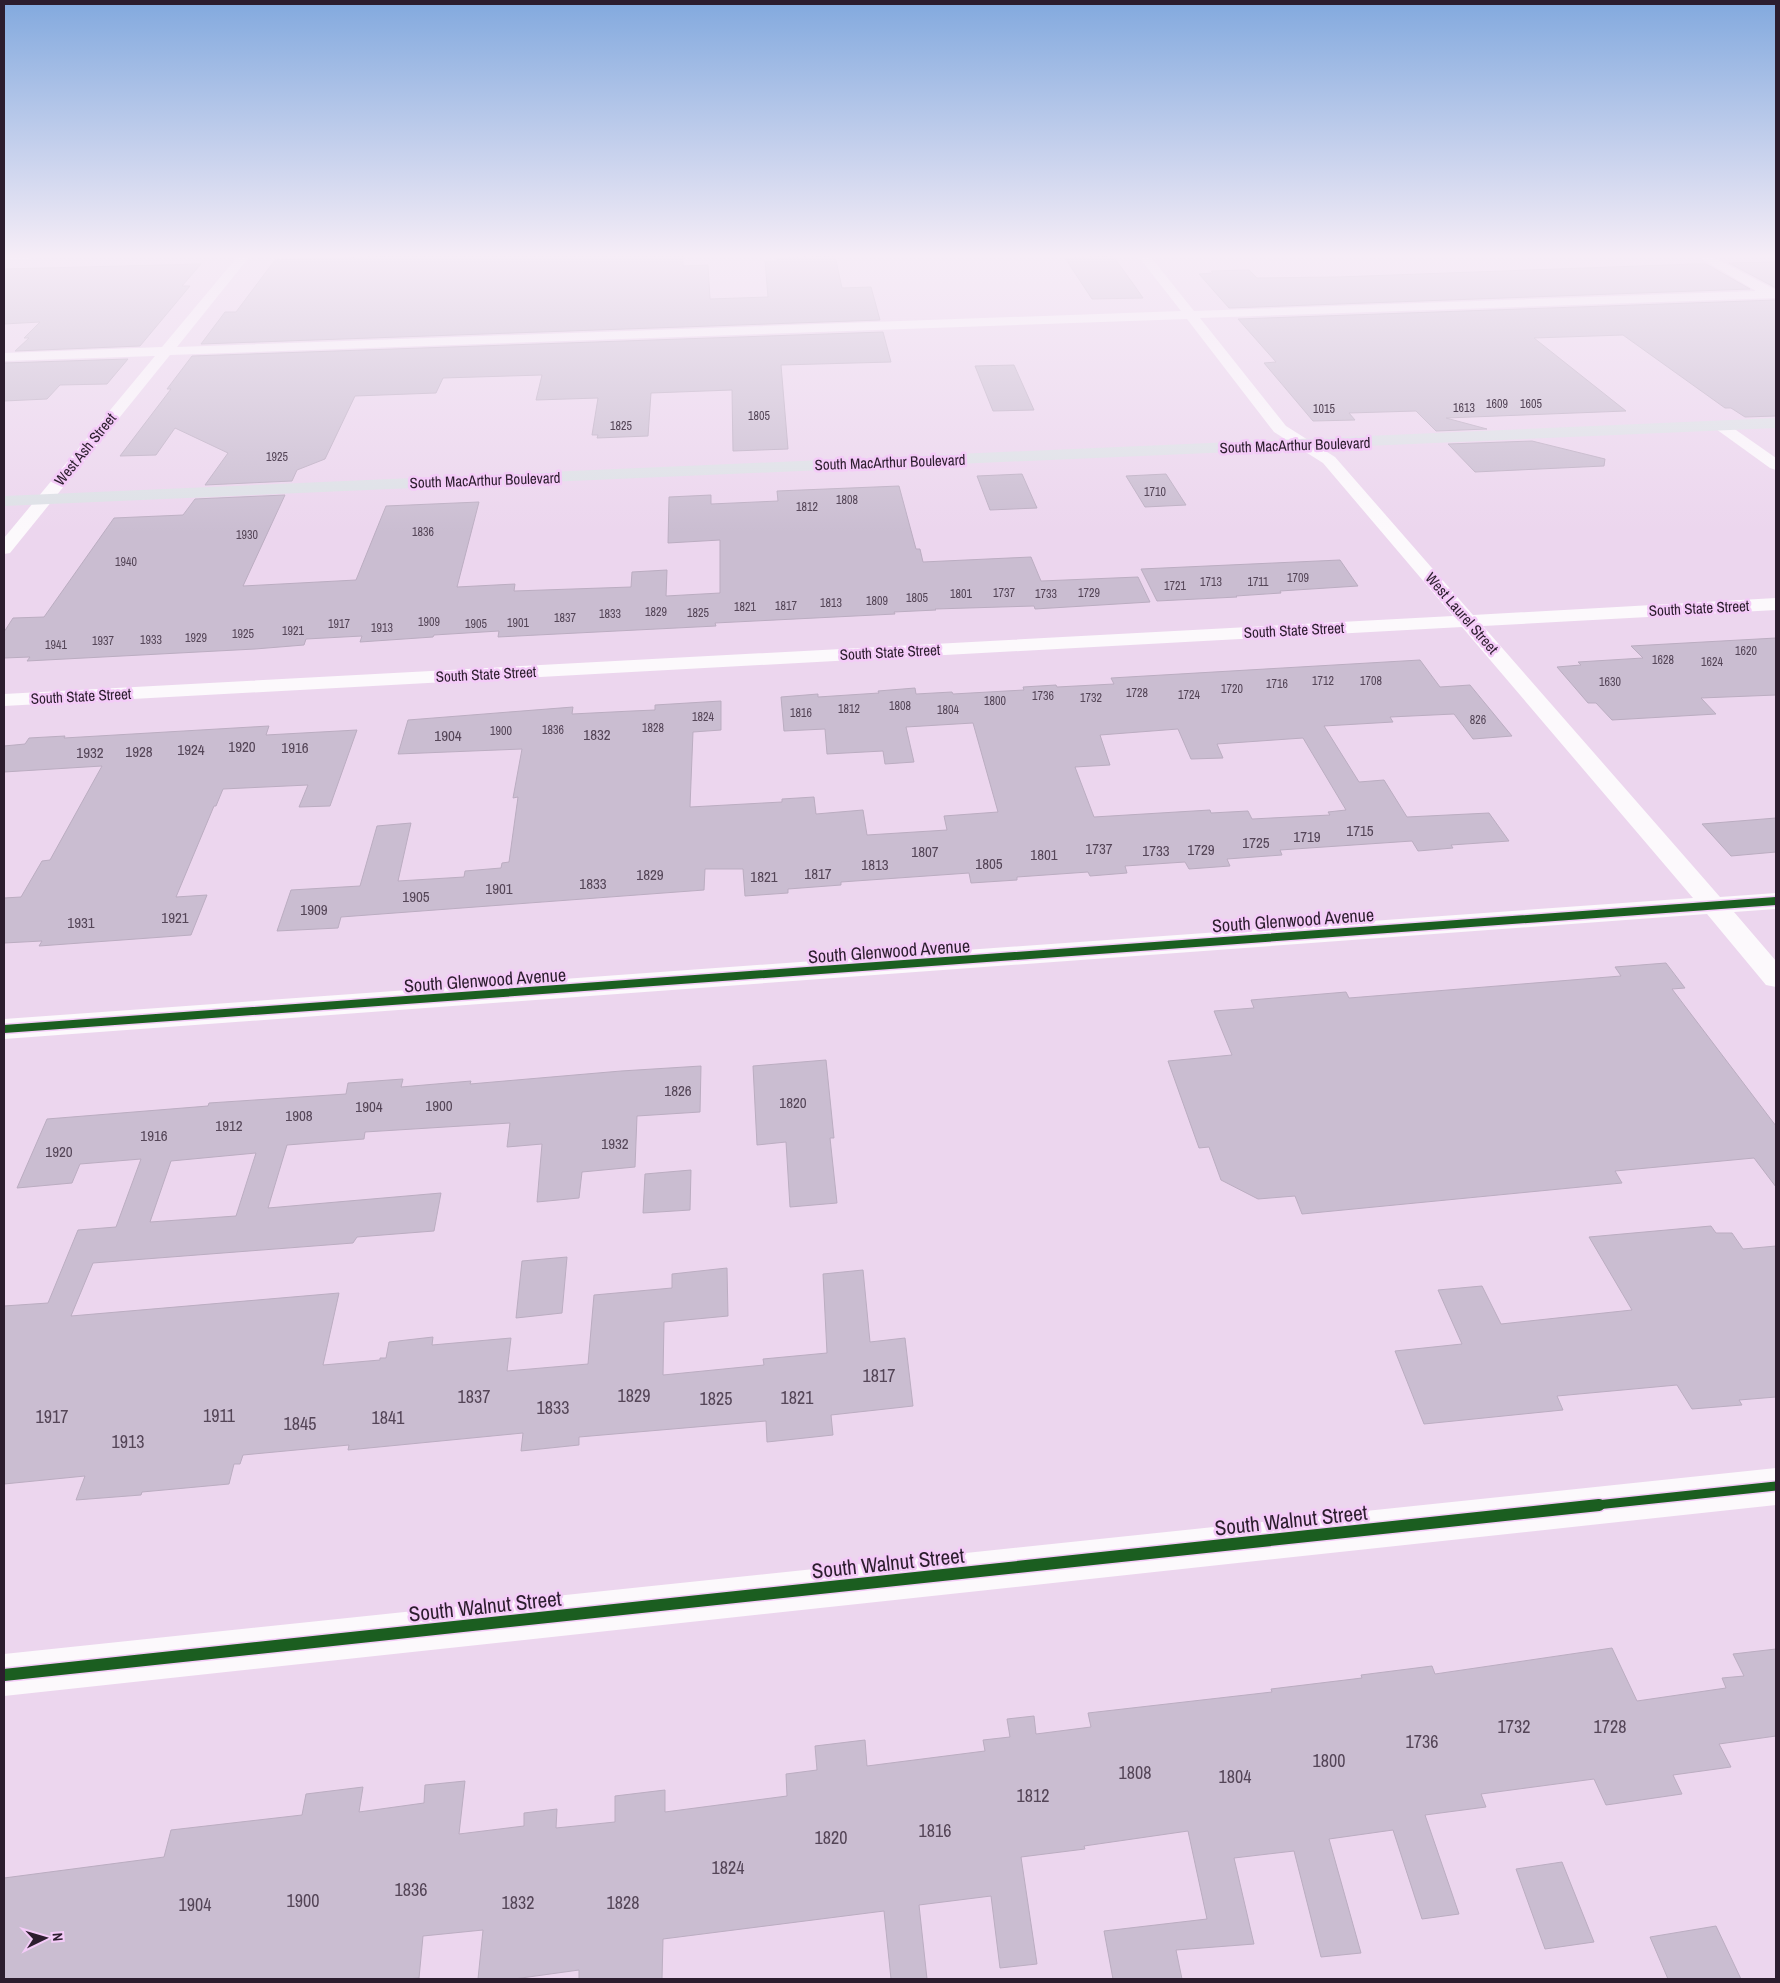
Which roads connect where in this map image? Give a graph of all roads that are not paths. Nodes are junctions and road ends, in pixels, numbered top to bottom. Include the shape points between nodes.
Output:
1 (167, 349) edge
2 (260, 349) edge
3 (1217, 349) edge
4 (164, 352) junction
5 (4, 357) edge
6 (1776, 423) edge
7 (1721, 426) junction
8 (1306, 444) junction
9 (1776, 465) edge
10 (44, 500) junction
11 (4, 501) edge
12 (4, 550) edge
13 (1776, 604) edge
14 (1469, 620) junction
15 (4, 700) edge
16 (1776, 901) edge
17 (1715, 906) junction
18 (1776, 978) edge
19 (4, 1029) edge
20 (1776, 1486) edge
21 (4, 1675) edge

1 - 4 street, West Ash Street
2 - 4 street
3 - 8 street, West Laurel Street via 1280,428
4 - 5 street
4 - 10 street, West Ash Street
6 - 7 main road, South MacArthur Boulevard
7 - 8 main road, South MacArthur Boulevard
7 - 9 street
8 - 10 main road, South MacArthur Boulevard
8 - 14 street, West Laurel Street via 1330,460
10 - 11 main road, South MacArthur Boulevard
10 - 12 street, West Ash Street
13 - 14 street, South State Street
14 - 15 street, South State Street
14 - 17 street, West Laurel Street
16 - 17 street, South Glenwood Avenue
17 - 18 street, West Laurel Street
17 - 19 street, South Glenwood Avenue
20 - 21 street, South Walnut Street

